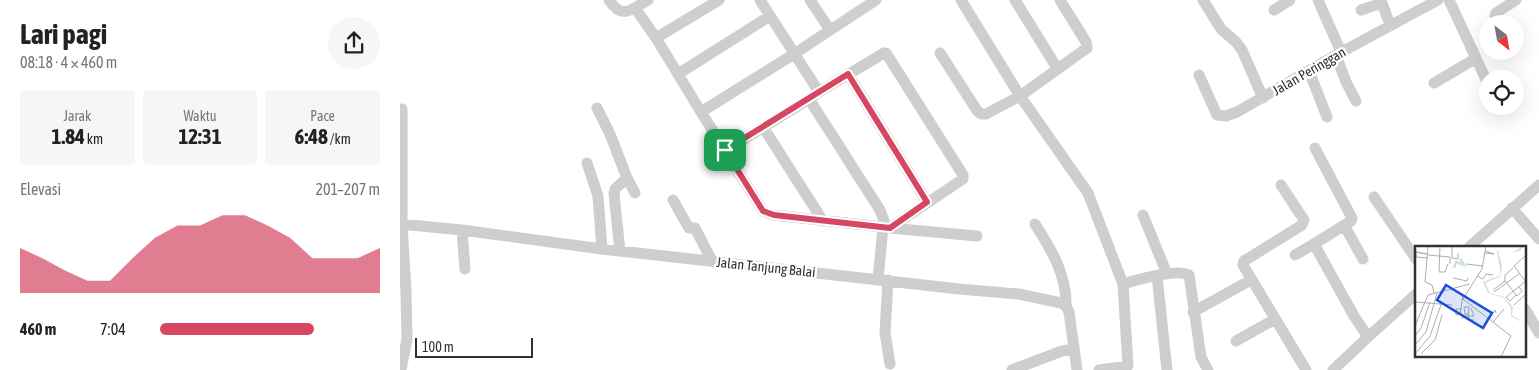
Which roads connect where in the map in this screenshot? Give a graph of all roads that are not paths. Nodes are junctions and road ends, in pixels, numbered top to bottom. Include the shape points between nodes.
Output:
1 (609, 0) edge
2 (648, 0) edge
3 (719, 0) edge
4 (760, 0) edge
5 (810, 0) edge
6 (876, 0) edge
7 (961, 0) edge
8 (1015, 0) edge
9 (1060, 0) edge
10 (1203, 0) edge
11 (1290, 0) edge
12 (1318, 0) edge
13 (1438, 0) edge
14 (1449, 0) edge
15 (1516, 0) edge
16 (863, 4) edge
17 (1416, 5) edge
18 (636, 8) junction
19 (1274, 10) dead end
20 (1361, 10) dead end
21 (1497, 15) edge
22 (770, 16) junction
23 (1390, 25) junction
24 (830, 30) junction
25 (656, 38) junction
26 (940, 53) dead end
27 (794, 54) junction
28 (1338, 54) junction
29 (1475, 59) junction
30 (1057, 68) junction
31 (1309, 70) junction
32 (1481, 70) edge
33 (678, 74) junction
34 (848, 74) junction
35 (1199, 75) dead end
36 (1434, 83) dead end
37 (819, 92) junction
38 (1020, 96) junction
39 (1263, 98) junction
40 (809, 99) junction
41 (1356, 101) dead end
42 (597, 108) dead end
43 (402, 109) dead end
44 (701, 112) junction
45 (1327, 116) dead end
46 (763, 127) junction
47 (1315, 148) dead end
48 (725, 150) junction
49 (587, 163) dead end
50 (627, 178) junction
51 (1539, 185) edge
52 (1281, 186) dead end
53 (635, 193) dead end
54 (1374, 197) dead end
55 (673, 200) dead end
56 (927, 202) junction
57 (1512, 208) junction
58 (1143, 215) dead end
59 (823, 221) junction
60 (401, 224) edge
61 (1035, 224) dead end
62 (1344, 225) junction
63 (887, 227) junction
64 (462, 230) junction
65 (977, 236) dead end
66 (1539, 239) edge
67 (1314, 244) junction
68 (1476, 245) edge
69 (602, 249) junction
70 (620, 251) junction
71 (1296, 255) dead end
72 (1415, 258) edge
73 (1363, 259) dead end
74 (712, 261) junction
75 (465, 269) dead end
76 (1162, 275) junction
77 (883, 280) junction
78 (1252, 280) junction
79 (1122, 284) junction
80 (1415, 295) edge
81 (1066, 306) junction
82 (1526, 311) edge
83 (1193, 312) junction
84 (1275, 319) junction
85 (1539, 333) edge
86 (1368, 337) junction
87 (1236, 341) dead end
88 (1074, 348) junction
89 (890, 364) dead end
90 (1129, 368) edge
91 (401, 370) edge
92 (1012, 370) edge
93 (1077, 370) edge
94 (1099, 370) edge
95 (1167, 370) edge
96 (1208, 370) edge
97 (1306, 370) edge
98 (1333, 370) edge

1 - 18 street via 617,11
2 - 18 street
3 - 25 street
4 - 22 street
5 - 24 street
6 - 16 street
7 - 38 street
8 - 30 street
9 - 30 street via 1088,46
10 - 39 street via 1222,29 1242,50
11 - 19 street
12 - 28 street
13 - 17 street, Jalan Peringgan
14 - 29 street
15 - 21 street
16 - 24 street
17 - 23 street, Jalan Peringgan
18 - 25 street
20 - 23 street via 1382,3
22 - 27 street
22 - 33 street
23 - 28 street, Jalan Peringgan
24 - 27 street
25 - 33 street
26 - 38 street via 978,112 994,111
27 - 37 street
27 - 44 street
28 - 31 street, Jalan Peringgan
28 - 41 street via 1346,82
29 - 32 street
29 - 36 street
30 - 38 street
31 - 39 street, Jalan Peringgan
31 - 45 street
33 - 44 street
34 - 37 street
34 - 56 street
34 - 56 street via 886,53 962,174 963,179
35 - 39 street, Jalan Peringgan via 1217,115 1237,112
37 - 40 street
38 - 79 street via 1088,192
40 - 46 street
40 - 63 street via 880,210
42 - 50 street
43 - 60 street
44 - 48 street
46 - 48 street
46 - 59 street
47 - 62 street via 1352,218
48 - 59 street via 763,211
49 - 69 street via 598,196
50 - 53 street
50 - 70 street via 614,194
51 - 57 street
52 - 78 street via 1304,223 1244,261
54 - 72 street
55 - 74 street via 689,228 695,228
56 - 63 street
57 - 66 street
57 - 68 street
58 - 76 street
59 - 63 street
60 - 64 street, Jalan Tanjung Balai
60 - 91 street via 407,339
61 - 81 street via 1056,260 1066,291
62 - 67 street
62 - 73 street
63 - 65 street
63 - 77 street
64 - 69 street, Jalan Tanjung Balai
64 - 75 street
67 - 71 street
67 - 86 street
69 - 70 street, Jalan Tanjung Balai
70 - 74 street, Jalan Tanjung Balai
74 - 77 street, Jalan Tanjung Balai
76 - 79 street
76 - 83 street via 1189,275
76 - 95 street
77 - 81 street, Jalan Tanjung Balai via 1020,294
77 - 89 street
78 - 83 street
78 - 84 street
79 - 90 street
80 - 86 street
81 - 88 street
82 - 85 street
83 - 96 street via 1201,357
84 - 87 street
84 - 97 street
86 - 98 street
88 - 92 street
88 - 93 street
90 - 94 street

